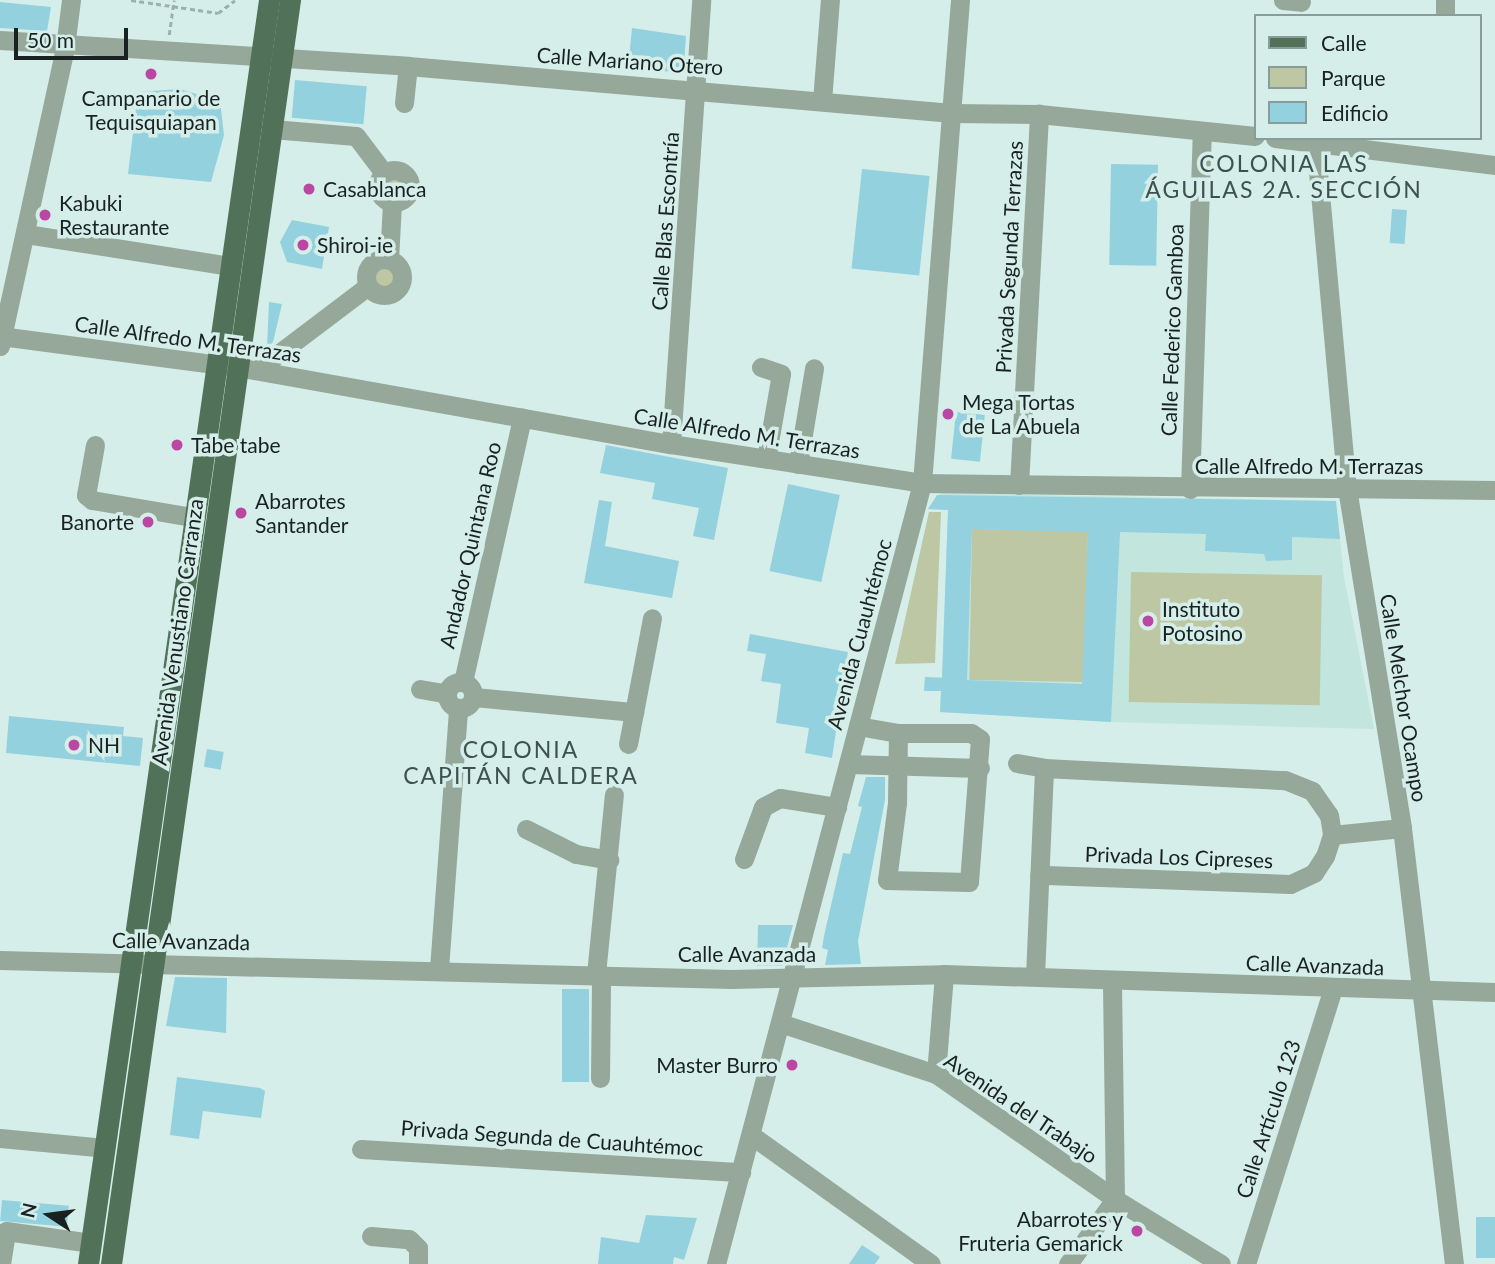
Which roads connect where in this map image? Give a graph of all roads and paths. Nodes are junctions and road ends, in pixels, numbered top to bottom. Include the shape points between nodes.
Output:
1 (71, 0) edge
2 (131, 0) edge
3 (174, 0) edge
4 (235, 0) edge
5 (269, 0) edge
6 (290, 0) edge
7 (701, 0) edge
8 (830, 0) edge
9 (960, 0) edge
10 (174, 5) junction
11 (0, 40) edge
12 (65, 47) junction
13 (166, 52) junction
14 (272, 59) junction
15 (408, 66) junction
16 (698, 88) junction
17 (822, 101) junction
18 (404, 103) dead end
19 (952, 113) junction
20 (1039, 114) junction
21 (272, 128) junction
22 (1202, 131) junction
23 (1254, 136) edge
24 (1315, 140) edge
25 (1495, 165) edge
26 (384, 173) junction
27 (392, 203) junction
28 (26, 234) junction
29 (389, 260) junction
30 (232, 266) junction
31 (368, 286) junction
32 (1, 339) edge
33 (237, 367) junction
34 (761, 368) dead end
35 (814, 369) dead end
36 (522, 418) junction
37 (671, 444) junction
38 (95, 445) dead end
39 (766, 459) junction
40 (797, 464) junction
41 (922, 483) junction
42 (1019, 485) junction
43 (1347, 488) junction
44 (1189, 489) junction
45 (1495, 493) edge
46 (193, 517) junction
47 (652, 618) dead end
48 (420, 688) dead end
49 (460, 695) junction
50 (634, 712) junction
51 (859, 726) junction
52 (898, 733) junction
53 (628, 744) dead end
54 (1017, 763) dead end
55 (849, 764) junction
56 (898, 767) junction
57 (980, 768) junction
58 (1044, 768) junction
59 (614, 795) dead end
60 (837, 807) junction
61 (1402, 828) junction
62 (526, 829) dead end
63 (1332, 835) junction
64 (744, 859) dead end
65 (609, 860) junction
66 (1039, 875) junction
67 (0, 960) edge
68 (152, 961) junction
69 (128, 962) junction
70 (439, 968) junction
71 (599, 974) junction
72 (944, 974) junction
73 (1035, 976) junction
74 (792, 977) junction
75 (1112, 980) junction
76 (1333, 988) junction
77 (1420, 992) junction
78 (1495, 992) edge
79 (780, 1023) junction
80 (936, 1074) junction
81 (600, 1078) dead end
82 (751, 1135) junction
83 (0, 1138) edge
84 (105, 1147) junction
85 (361, 1149) dead end
86 (741, 1172) junction
87 (1115, 1199) junction
88 (371, 1236) dead end
89 (1, 1252) edge
90 (89, 1254) edge
91 (111, 1264) edge
92 (418, 1264) edge
93 (716, 1264) edge
94 (930, 1264) edge
95 (1068, 1264) edge
96 (1221, 1264) edge
97 (1246, 1264) edge
98 (1454, 1264) edge

1 - 12 street
2 - 10 path
3 - 10 path
4 - 10 path via 218,13
5 - 14 main road, Avenida Venustiano Carranza
6 - 14 main road, Avenida Venustiano Carranza
7 - 16 street, Calle Blas Escontría
8 - 17 street
9 - 19 street, Avenida Cuauhtémoc
10 - 13 path
11 - 12 street, Calle Mariano Otero
12 - 13 street, Calle Mariano Otero
12 - 28 street
13 - 14 street, Calle Mariano Otero
14 - 15 street, Calle Mariano Otero
14 - 21 main road, Avenida Venustiano Carranza
14 - 30 main road, Avenida Venustiano Carranza
15 - 16 street, Calle Mariano Otero
15 - 18 street
16 - 17 street, Calle Mariano Otero
16 - 37 street, Calle Blas Escontría
17 - 19 street, Calle Mariano Otero
19 - 20 street, Calle Mariano Otero
19 - 41 street, Avenida Cuauhtémoc
20 - 22 street, Calle Mariano Otero
20 - 42 street, Privada Segunda Terrazas
21 - 26 street via 356,136
21 - 33 main road, Avenida Venustiano Carranza
22 - 23 street, Calle Mariano Otero
22 - 44 street, Calle Federico Gamboa
24 - 25 street
24 - 43 street, Calle Melchor Ocampo
26 - 27 street via 379,193
26 - 27 street via 399,170 410,181 407,197
27 - 29 street
28 - 30 street
28 - 32 street
29 - 31 street via 372,264 366,274
29 - 31 street via 401,272 397,289 382,296
30 - 33 main road, Avenida Venustiano Carranza
31 - 33 street
32 - 33 street, Calle Alfredo M. Terrazas
33 - 36 street, Calle Alfredo M. Terrazas
33 - 46 main road, Avenida Venustiano Carranza
33 - 68 main road, Avenida Venustiano Carranza
34 - 39 street via 781,374
35 - 40 street
36 - 37 street, Calle Alfredo M. Terrazas
36 - 49 street, Andador Quintana Roo
37 - 39 street, Calle Alfredo M. Terrazas
38 - 46 street via 86,495 92,500
39 - 40 street, Calle Alfredo M. Terrazas
40 - 41 street, Calle Alfredo M. Terrazas
41 - 42 street, Calle Alfredo M. Terrazas
41 - 51 street, Avenida Cuauhtémoc
42 - 44 street, Calle Alfredo M. Terrazas
43 - 44 street, Calle Alfredo M. Terrazas
43 - 45 street, Calle Alfredo M. Terrazas
43 - 61 street, Calle Melchor Ocampo
46 - 69 main road, Avenida Venustiano Carranza
47 - 50 street
48 - 49 street
49 - 50 street
49 - 70 street, Andador Quintana Roo
50 - 53 street
51 - 52 street
51 - 55 street, Avenida Cuauhtémoc
52 - 56 street
52 - 57 street via 971,733 980,739
54 - 58 street
55 - 56 street
55 - 60 street, Avenida Cuauhtémoc
56 - 57 street
56 - 57 street via 887,880 941,884 969,882
58 - 63 street via 1285,780 1312,791 1329,815
58 - 66 street
59 - 65 street
60 - 64 street via 780,798 763,807
60 - 74 street, Avenida Cuauhtémoc
61 - 63 street
61 - 77 street, Calle Melchor Ocampo
62 - 65 street via 576,854
63 - 66 street, Privada Los Cipreses via 1314,873 1290,884
65 - 71 street
66 - 73 street
67 - 69 street, Calle Avanzada
68 - 69 street, Calle Avanzada
68 - 70 street, Calle Avanzada
68 - 91 main road, Avenida Venustiano Carranza
69 - 84 main road, Avenida Venustiano Carranza
70 - 71 street, Calle Avanzada
71 - 74 street, Calle Avanzada
71 - 81 street
72 - 73 street, Calle Avanzada
72 - 74 street, Calle Avanzada
72 - 80 street
73 - 75 street, Calle Avanzada
74 - 79 street, Avenida Cuauhtémoc
75 - 76 street, Calle Avanzada
75 - 87 street
76 - 77 street, Calle Avanzada
76 - 97 street, Calle Artículo 123
77 - 78 street, Calle Avanzada
77 - 98 street, Calle Melchor Ocampo
79 - 80 street, Avenida del Trabajo
79 - 82 street, Avenida Cuauhtémoc
80 - 87 street, Avenida del Trabajo
82 - 86 street, Avenida Cuauhtémoc
82 - 94 street
83 - 84 street
84 - 90 main road, Avenida Venustiano Carranza
85 - 86 street, Privada Segunda de Cuauhtémoc
86 - 93 street, Avenida Cuauhtémoc
87 - 95 street
87 - 96 street, Avenida del Trabajo
88 - 92 street via 410,1238 418,1248
89 - 90 street via 6,1231

